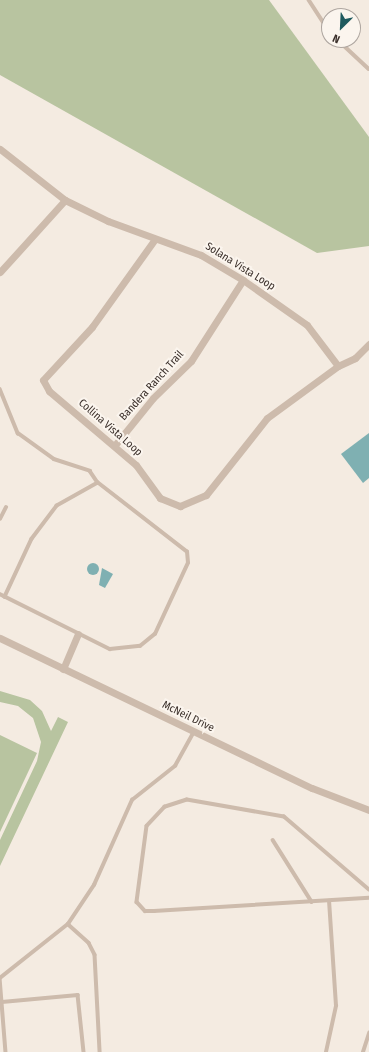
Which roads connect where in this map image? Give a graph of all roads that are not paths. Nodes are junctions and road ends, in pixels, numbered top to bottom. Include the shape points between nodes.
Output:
1 (309, 0) edge
2 (321, 19) edge
3 (347, 48) edge
4 (369, 69) edge
5 (0, 149) edge
6 (65, 200) junction
7 (155, 239) junction
8 (0, 272) edge
9 (243, 280) junction
10 (369, 344) edge
11 (338, 366) junction
12 (0, 389) edge
13 (115, 445) junction
14 (98, 483) junction
15 (6, 507) dead end
16 (0, 518) edge
17 (0, 594) edge
18 (5, 597) junction
19 (78, 634) junction
20 (0, 638) edge
21 (63, 669) junction
22 (194, 732) junction
23 (369, 810) edge
24 (273, 840) dead end
25 (369, 890) edge
26 (369, 898) edge
27 (329, 901) junction
28 (312, 902) junction
29 (68, 924) junction
30 (0, 978) edge
31 (2, 1002) junction
32 (369, 1033) edge
33 (6, 1052) edge
34 (84, 1052) edge
35 (100, 1052) edge
36 (326, 1052) edge
37 (363, 1052) edge

1 - 2 lane
3 - 4 lane
5 - 6 street, Solana Vista Loop
6 - 7 street, Solana Vista Loop via 108,222
6 - 8 street
7 - 9 street, Solana Vista Loop via 201,255
7 - 13 street, Collina Vista Loop via 92,327 43,380 49,391
9 - 11 street, Solana Vista Loop via 307,325
9 - 13 street, Bandera Ranch Trail via 191,361 153,398
10 - 11 street, Collina Vista Loop via 355,358
11 - 13 street, Collina Vista Loop via 267,418 206,495 180,506 160,498 136,465
12 - 14 lane via 18,433 54,459 90,471
14 - 18 lane via 57,506 32,539
14 - 19 lane via 187,552 188,563 155,634 140,646 110,649
15 - 16 lane
17 - 18 lane
18 - 19 lane
19 - 21 street
20 - 21 street, McNeil Drive
21 - 22 street, McNeil Drive
22 - 23 street, McNeil Drive
22 - 29 lane via 175,766 132,800 94,885
24 - 28 lane
25 - 28 lane via 293,824 275,814 187,800 165,807 147,826 137,902 145,911
26 - 27 lane
27 - 28 lane
27 - 36 lane via 336,1006
29 - 30 lane
29 - 35 lane via 89,944 95,955
30 - 31 lane
31 - 33 lane
31 - 34 lane via 78,995
32 - 37 lane

